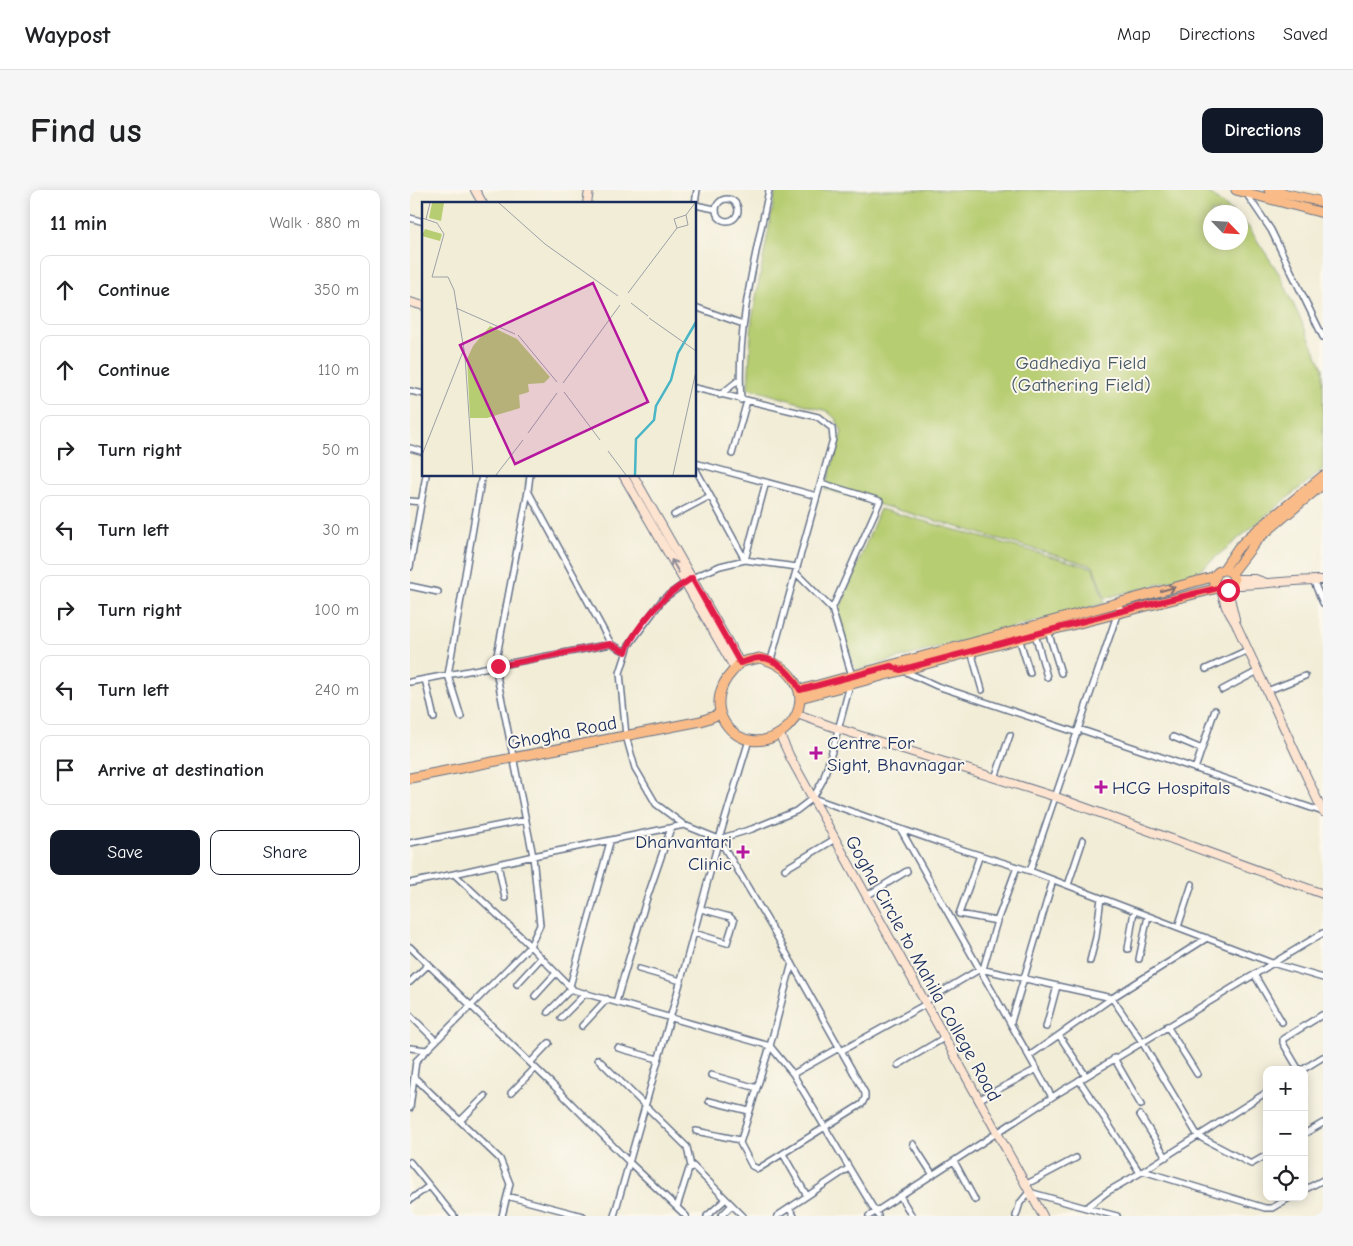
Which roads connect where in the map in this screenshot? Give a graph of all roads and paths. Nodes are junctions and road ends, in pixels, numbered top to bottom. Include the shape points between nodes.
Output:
1 (769, 190) edge
2 (1236, 190) edge
3 (1269, 190) edge
4 (1246, 192) edge
5 (1288, 192) edge
6 (1323, 202) edge
7 (696, 204) edge
8 (1289, 204) junction
9 (716, 209) junction
10 (1323, 213) edge
11 (696, 307) edge
12 (743, 324) junction
13 (1323, 337) edge
14 (740, 379) junction
15 (696, 388) edge
16 (720, 395) junction
17 (744, 400) junction
18 (732, 454) dead end
19 (696, 463) edge
20 (696, 470) edge
21 (426, 476) edge
22 (482, 476) edge
23 (530, 476) edge
24 (624, 476) edge
25 (634, 476) edge
26 (1323, 476) edge
27 (766, 482) junction
28 (821, 483) junction
29 (1323, 484) edge
30 (528, 491) junction
31 (710, 496) junction
32 (817, 496) junction
33 (410, 501) edge
34 (421, 502) junction
35 (674, 515) dead end
36 (411, 558) edge
37 (745, 560) junction
38 (410, 567) edge
39 (796, 570) junction
40 (692, 578) junction
41 (1314, 580) junction
42 (1323, 580) edge
43 (1225, 581) junction
44 (684, 583) junction
45 (410, 586) edge
46 (438, 592) dead end
47 (1121, 603) junction
48 (1323, 603) edge
49 (832, 609) junction
50 (1118, 612) junction
51 (1048, 631) junction
52 (1035, 634) junction
53 (1019, 638) junction
54 (610, 644) junction
55 (1248, 650) junction
56 (971, 651) junction
57 (626, 652) junction
58 (771, 660) junction
59 (495, 666) junction
60 (737, 666) junction
61 (896, 668) junction
62 (1206, 669) dead end
63 (1258, 671) junction
64 (1030, 673) dead end
65 (1061, 673) dead end
66 (448, 675) junction
67 (1305, 676) dead end
68 (1047, 677) dead end
69 (425, 679) junction
70 (851, 680) junction
71 (410, 682) edge
72 (982, 690) dead end
73 (1222, 690) dead end
74 (1267, 691) junction
75 (800, 694) junction
76 (1215, 710) dead end
77 (720, 714) junction
78 (796, 714) junction
79 (461, 717) dead end
80 (434, 718) dead end
81 (839, 729) junction
82 (1078, 731) junction
83 (1010, 734) dead end
84 (780, 735) junction
85 (626, 736) junction
86 (1174, 737) dead end
87 (749, 740) junction
88 (1202, 748) junction
89 (514, 758) junction
90 (1195, 769) junction
91 (410, 778) edge
92 (995, 778) junction
93 (812, 798) junction
94 (1056, 798) junction
95 (1323, 809) edge
96 (526, 820) junction
97 (684, 826) junction
98 (671, 828) junction
99 (900, 829) junction
100 (719, 839) junction
101 (835, 839) junction
102 (1083, 840) dead end
103 (610, 842) junction
104 (410, 844) edge
105 (980, 855) junction
106 (533, 856) junction
107 (498, 864) junction
108 (1017, 867) junction
109 (785, 869) dead end
110 (906, 871) dead end
111 (1030, 871) junction
112 (454, 874) junction
113 (1054, 880) junction
114 (410, 883) edge
115 (1192, 884) dead end
116 (1068, 885) junction
117 (1308, 889) junction
118 (1323, 894) edge
119 (868, 895) junction
120 (505, 898) dead end
121 (1102, 898) junction
122 (1323, 899) edge
123 (701, 909) junction
124 (1134, 910) junction
125 (1148, 916) junction
126 (997, 921) junction
127 (1178, 927) junction
128 (694, 933) junction
129 (1323, 933) edge
130 (1207, 938) junction
131 (530, 946) junction
132 (410, 947) edge
133 (1128, 949) dead end
134 (541, 958) junction
135 (1139, 959) dead end
136 (1090, 961) dead end
137 (792, 963) junction
138 (1272, 963) junction
139 (428, 964) junction
140 (639, 969) dead end
141 (982, 969) junction
142 (556, 973) junction
143 (1254, 974) junction
144 (1323, 978) edge
145 (1025, 979) junction
146 (681, 981) junction
147 (410, 982) edge
148 (517, 984) dead end
149 (1057, 986) junction
150 (571, 987) junction
151 (586, 993) junction
152 (535, 996) dead end
153 (1112, 998) junction
154 (607, 1000) junction
155 (616, 1002) junction
156 (925, 1003) junction
157 (471, 1007) junction
158 (548, 1012) dead end
159 (410, 1015) edge
160 (1322, 1015) edge
161 (561, 1018) dead end
162 (670, 1018) junction
163 (1011, 1022) junction
164 (1282, 1022) dead end
165 (582, 1026) dead end
166 (1167, 1026) junction
167 (1046, 1027) dead end
168 (1059, 1035) junction
169 (944, 1038) junction
170 (436, 1041) junction
171 (1142, 1042) junction
172 (549, 1043) dead end
173 (770, 1046) junction
174 (410, 1048) edge
175 (618, 1048) dead end
176 (427, 1050) junction
177 (840, 1050) junction
178 (1029, 1056) junction
179 (1114, 1058) junction
180 (1323, 1058) edge
181 (598, 1059) dead end
182 (658, 1059) junction
183 (530, 1063) junction
184 (898, 1065) dead end
185 (1298, 1066) edge
186 (1308, 1066) edge
187 (535, 1068) junction
188 (1037, 1069) junction
189 (793, 1074) junction
190 (1198, 1074) dead end
191 (711, 1076) dead end
192 (1086, 1076) junction
193 (414, 1078) junction
194 (1078, 1080) junction
195 (757, 1088) junction
196 (511, 1093) dead end
197 (1263, 1095) edge
198 (484, 1096) dead end
199 (1052, 1097) junction
200 (978, 1100) junction
201 (709, 1101) dead end
202 (1141, 1105) dead end
203 (645, 1107) junction
204 (410, 1108) edge
205 (749, 1112) junction
206 (1140, 1115) dead end
207 (460, 1121) junction
208 (1323, 1123) edge
209 (825, 1127) junction
210 (696, 1131) dead end
211 (1308, 1132) edge
212 (997, 1134) junction
213 (1198, 1136) junction
214 (740, 1140) junction
215 (913, 1144) dead end
216 (783, 1154) junction
217 (1166, 1156) junction
218 (1265, 1156) edge
219 (1076, 1158) dead end
220 (410, 1162) edge
221 (629, 1162) junction
222 (954, 1162) junction
223 (691, 1167) junction
224 (849, 1168) junction
225 (1141, 1172) junction
226 (933, 1175) junction
227 (1323, 1180) edge
228 (429, 1186) junction
229 (1027, 1188) junction
230 (1308, 1188) edge
231 (507, 1196) junction
232 (807, 1196) junction
233 (900, 1196) junction
234 (726, 1199) junction
235 (410, 1200) edge
236 (975, 1200) dead end
237 (1285, 1201) edge
238 (732, 1205) junction
239 (677, 1207) junction
240 (789, 1208) junction
241 (1086, 1208) junction
242 (876, 1214) edge
243 (454, 1216) edge
244 (502, 1216) edge
245 (583, 1216) edge
246 (614, 1216) edge
247 (686, 1216) edge
248 (707, 1216) edge
249 (721, 1216) edge
250 (743, 1216) edge
251 (777, 1216) edge
252 (794, 1216) edge
253 (869, 1216) edge
254 (912, 1216) edge
255 (1016, 1216) edge
256 (1043, 1216) edge
257 (1117, 1216) edge

1 - 12 street
2 - 4 main road
3 - 5 main road
4 - 8 main road
4 - 13 street via 1271,230
5 - 6 main road
5 - 8 main road
7 - 9 street
8 - 10 main road
9 - 9 street via 720,219 727,221 736,216 738,209 729,198 718,202
11 - 12 street
12 - 14 street
14 - 16 street
14 - 17 street
15 - 16 street
16 - 17 street
17 - 18 street
17 - 28 street via 818,417 832,428 834,439
19 - 27 street
20 - 31 street
21 - 34 street
22 - 66 street
23 - 30 street
44 -> 24 main road
25 - 40 main road
26 - 43 main road via 1238,548
27 - 32 street
27 - 37 street
28 - 32 street
28 - 49 street via 880,501
29 - 43 main road via 1259,538
30 - 54 street
30 - 59 street
31 - 35 street
31 - 37 street
32 - 39 street
33 - 34 street
34 - 36 street
36 - 38 street
37 - 39 street
37 - 40 street
39 - 49 street
39 - 58 street
40 - 44 street
40 - 60 main road
41 - 42 main road
41 - 43 main road
41 - 48 street
47 -> 43 main road
43 - 50 main road
43 - 55 main road via 1236,624
44 - 57 street via 664,599 639,629
44 - 60 main road
45 - 46 street
47 - 50 street
47 - 61 main road
49 - 70 street
50 - 51 main road
50 - 82 street
51 - 52 main road
51 - 65 street
52 - 53 main road
52 - 68 street
53 - 56 main road
53 - 64 street
54 - 57 street
54 - 59 street
55 - 62 street
55 - 63 main road
56 - 61 main road
56 - 72 street
57 - 85 street via 620,673
58 - 60 main road via 759,658
58 - 75 main road via 789,673
59 - 66 street
59 - 89 street
60 - 77 main road via 719,693
61 - 70 main road
61 - 82 street via 937,686
63 - 73 street
63 - 74 main road
66 - 69 street
66 - 79 street
67 - 74 street
69 - 71 street
69 - 80 street
70 - 75 main road
70 - 81 street
74 - 95 main road
75 - 78 main road
76 - 88 street
77 - 85 main road, Ghogha Road
77 - 87 main road via 735,734
78 - 81 main road
78 - 84 main road
81 - 92 main road
81 - 93 street via 823,780
82 - 90 street
82 - 94 street
83 - 92 street
84 - 87 main road
84 - 93 main road, Gogha Circle to Mahila College Road
85 - 89 main road, Ghogha Road
85 - 97 street via 635,768 656,804
86 - 88 street
87 - 100 street
88 - 90 street
89 - 91 main road, Ghogha Road
89 - 96 street
90 - 95 street
92 - 94 main road
93 - 99 street
93 - 100 street via 796,811 752,830
93 - 101 main road, Gogha Circle to Mahila College Road
94 - 111 street
94 - 117 main road
96 - 104 street
96 - 106 street
97 - 98 street
97 - 100 street
98 - 103 street
98 - 155 street
99 - 105 street
99 - 141 street
100 - 123 street
100 - 137 street
101 - 109 street
101 - 119 main road, Gogha Circle to Mahila College Road
102 - 116 street
103 - 106 street
103 - 150 street
105 - 108 street
105 - 126 street via 959,914
106 - 107 street
106 - 131 street via 540,925
107 - 112 street
107 - 120 street
108 - 111 street
108 - 126 street
110 - 119 street
111 - 113 street
112 - 114 street
112 - 131 street
113 - 116 street
113 - 145 street
115 - 127 street
116 - 121 street
117 - 118 main road
117 - 122 main road
119 - 156 main road, Gogha Circle to Mahila College Road
121 - 124 street
121 - 136 street
123 - 128 street
123 - 128 street via 734,921 727,943
124 - 125 street
124 - 133 street
125 - 127 street
125 - 135 street
126 - 141 street
127 - 130 street
128 - 146 street
129 - 138 street
130 - 138 street
130 - 153 street
131 - 134 street
131 - 157 street
132 - 139 street
134 - 142 street
134 - 148 street
137 - 173 street
137 - 177 street
138 - 143 street
138 - 144 street
139 - 147 street
139 - 157 street
140 - 146 street
141 - 145 street
141 - 156 street
141 - 163 street
142 - 150 street
142 - 152 street
143 - 164 street
143 - 166 street
145 - 149 street
145 - 163 street
146 - 162 street
149 - 153 street
149 - 167 street
150 - 151 street
150 - 158 street
151 - 154 street
151 - 161 street
153 - 168 street
153 - 171 street
154 - 155 street
154 - 165 street
155 - 162 street
156 - 169 main road, Gogha Circle to Mahila College Road
156 - 177 street
157 - 170 street
157 - 183 street
159 - 170 street
160 - 185 street via 1283,1039
162 - 173 street
162 - 182 street
163 - 178 street
166 - 171 street
166 - 190 street
168 - 178 street
168 - 192 street
169 - 184 street
169 - 200 main road, Gogha Circle to Mahila College Road
170 - 176 street
171 - 179 street
171 - 213 street
172 - 183 street
173 - 189 street
173 - 195 street
174 - 176 street
175 - 182 street
176 - 193 street via 416,1061
177 - 189 street
177 - 209 street via 865,1098 862,1104
178 - 188 street
179 - 192 street
179 - 202 street
180 - 186 street
181 - 203 street
182 - 203 street
183 - 187 street
187 - 196 street
187 - 221 street
188 - 199 street
188 - 200 street
189 - 209 street
191 - 195 street
192 - 194 street
193 - 204 street
193 - 207 street
194 - 199 street
194 - 225 street
195 - 205 street
197 - 213 street
198 - 207 street
199 - 212 street
200 - 212 main road, Gogha Circle to Mahila College Road
201 - 205 street
203 - 221 street
203 - 223 street via 687,1147
205 - 214 street
206 - 217 street
207 - 231 street via 500,1159 510,1184
208 - 211 street
209 - 216 street
209 - 224 street
210 - 214 street
212 - 222 street
212 - 229 main road, Gogha Circle to Mahila College Road
213 - 217 street
213 - 218 street via 1251,1164
214 - 216 street via 740,1146 755,1168 762,1168
215 - 226 street
216 - 232 street
217 - 225 street
219 - 229 street
220 - 228 street
221 - 239 street
221 - 246 street
222 - 226 street
222 - 236 street
223 - 234 street via 695,1167
223 - 239 street
224 - 232 street
224 - 242 street
225 - 237 street via 1265,1208
225 - 241 street
226 - 233 street
227 - 230 street
228 - 235 street
228 - 243 street
229 - 241 street
229 - 255 street
229 - 256 main road, Gogha Circle to Mahila College Road
231 - 244 street
231 - 245 street
232 - 240 street
233 - 242 street
233 - 254 street
234 - 238 street
234 - 248 street
238 - 249 street
238 - 250 street
239 - 247 street
240 - 251 street
240 - 252 street
241 - 257 street
242 - 253 street

